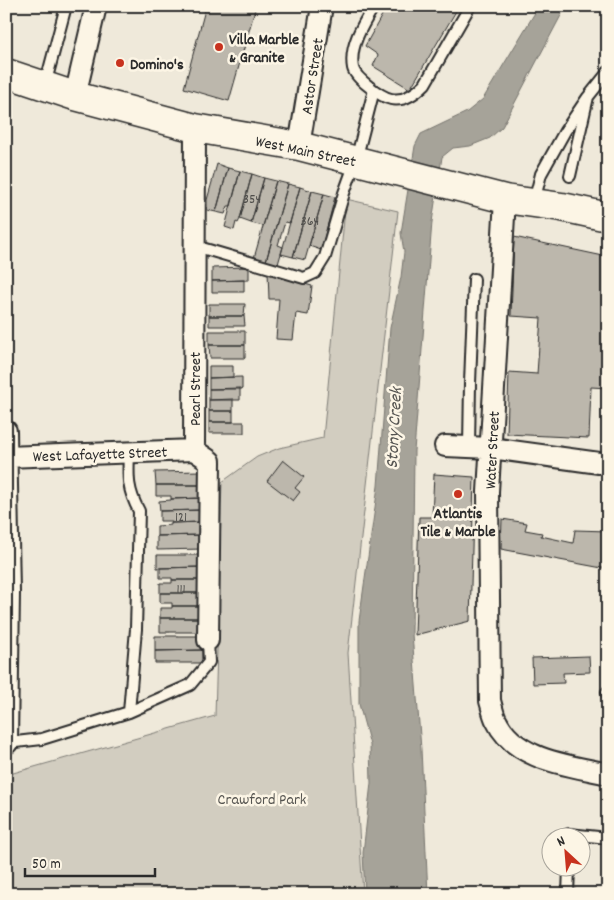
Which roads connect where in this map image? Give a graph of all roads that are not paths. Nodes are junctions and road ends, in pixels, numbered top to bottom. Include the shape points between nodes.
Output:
1 (66, 6) edge
2 (96, 6) edge
3 (322, 6) edge
4 (374, 6) edge
5 (470, 6) edge
6 (608, 72) edge
7 (6, 73) edge
8 (45, 86) junction
9 (374, 90) junction
10 (75, 96) junction
11 (588, 97) junction
12 (195, 128) junction
13 (299, 146) junction
14 (356, 160) junction
15 (570, 176) dead end
16 (496, 196) junction
17 (534, 203) junction
18 (608, 217) edge
19 (194, 246) junction
20 (474, 279) dead end
21 (6, 431) edge
22 (445, 446) dead end
23 (469, 447) junction
24 (491, 448) junction
25 (194, 450) junction
26 (129, 452) junction
27 (6, 457) edge
28 (599, 463) dead end
29 (208, 640) joint
30 (7, 671) edge
31 (129, 712) junction
32 (7, 743) edge
33 (608, 774) edge
34 (592, 836) edge
35 (608, 838) edge
36 (569, 878) edge
37 (568, 894) edge

1 - 8 lane
2 - 10 street
3 - 13 street, Astor Street
4 - 9 lane via 362,26 352,54 353,70
5 - 9 lane via 437,66 418,91 406,98 391,99
6 - 11 lane
7 - 8 main road, West Main Street
8 - 10 main road, West Main Street
9 - 14 lane
10 - 12 main road, West Main Street
11 - 15 lane
11 - 17 lane via 541,174
12 - 13 main road, West Main Street
12 - 19 street, Pearl Street
13 - 14 main road, West Main Street
14 - 16 main road, West Main Street
14 - 19 lane via 325,257 309,277
16 - 17 main road, West Main Street
16 - 24 street, Water Street
17 - 18 main road, West Main Street
19 - 25 street, Pearl Street
20 - 23 lane
21 - 27 street
22 - 23 street
23 - 24 street
24 - 28 street
24 - 33 street, Water Street via 488,492 490,701 496,720 506,735 524,750 551,761
25 - 26 street, West Lafayette Street
25 - 29 street, Pearl Street via 210,462
26 - 27 street, West Lafayette Street
26 - 31 lane via 130,495 139,511 136,629
27 - 30 street
29 - 31 lane via 208,662 190,685
30 - 32 street
31 - 32 lane via 42,739
34 - 35 lane
36 - 37 lane

